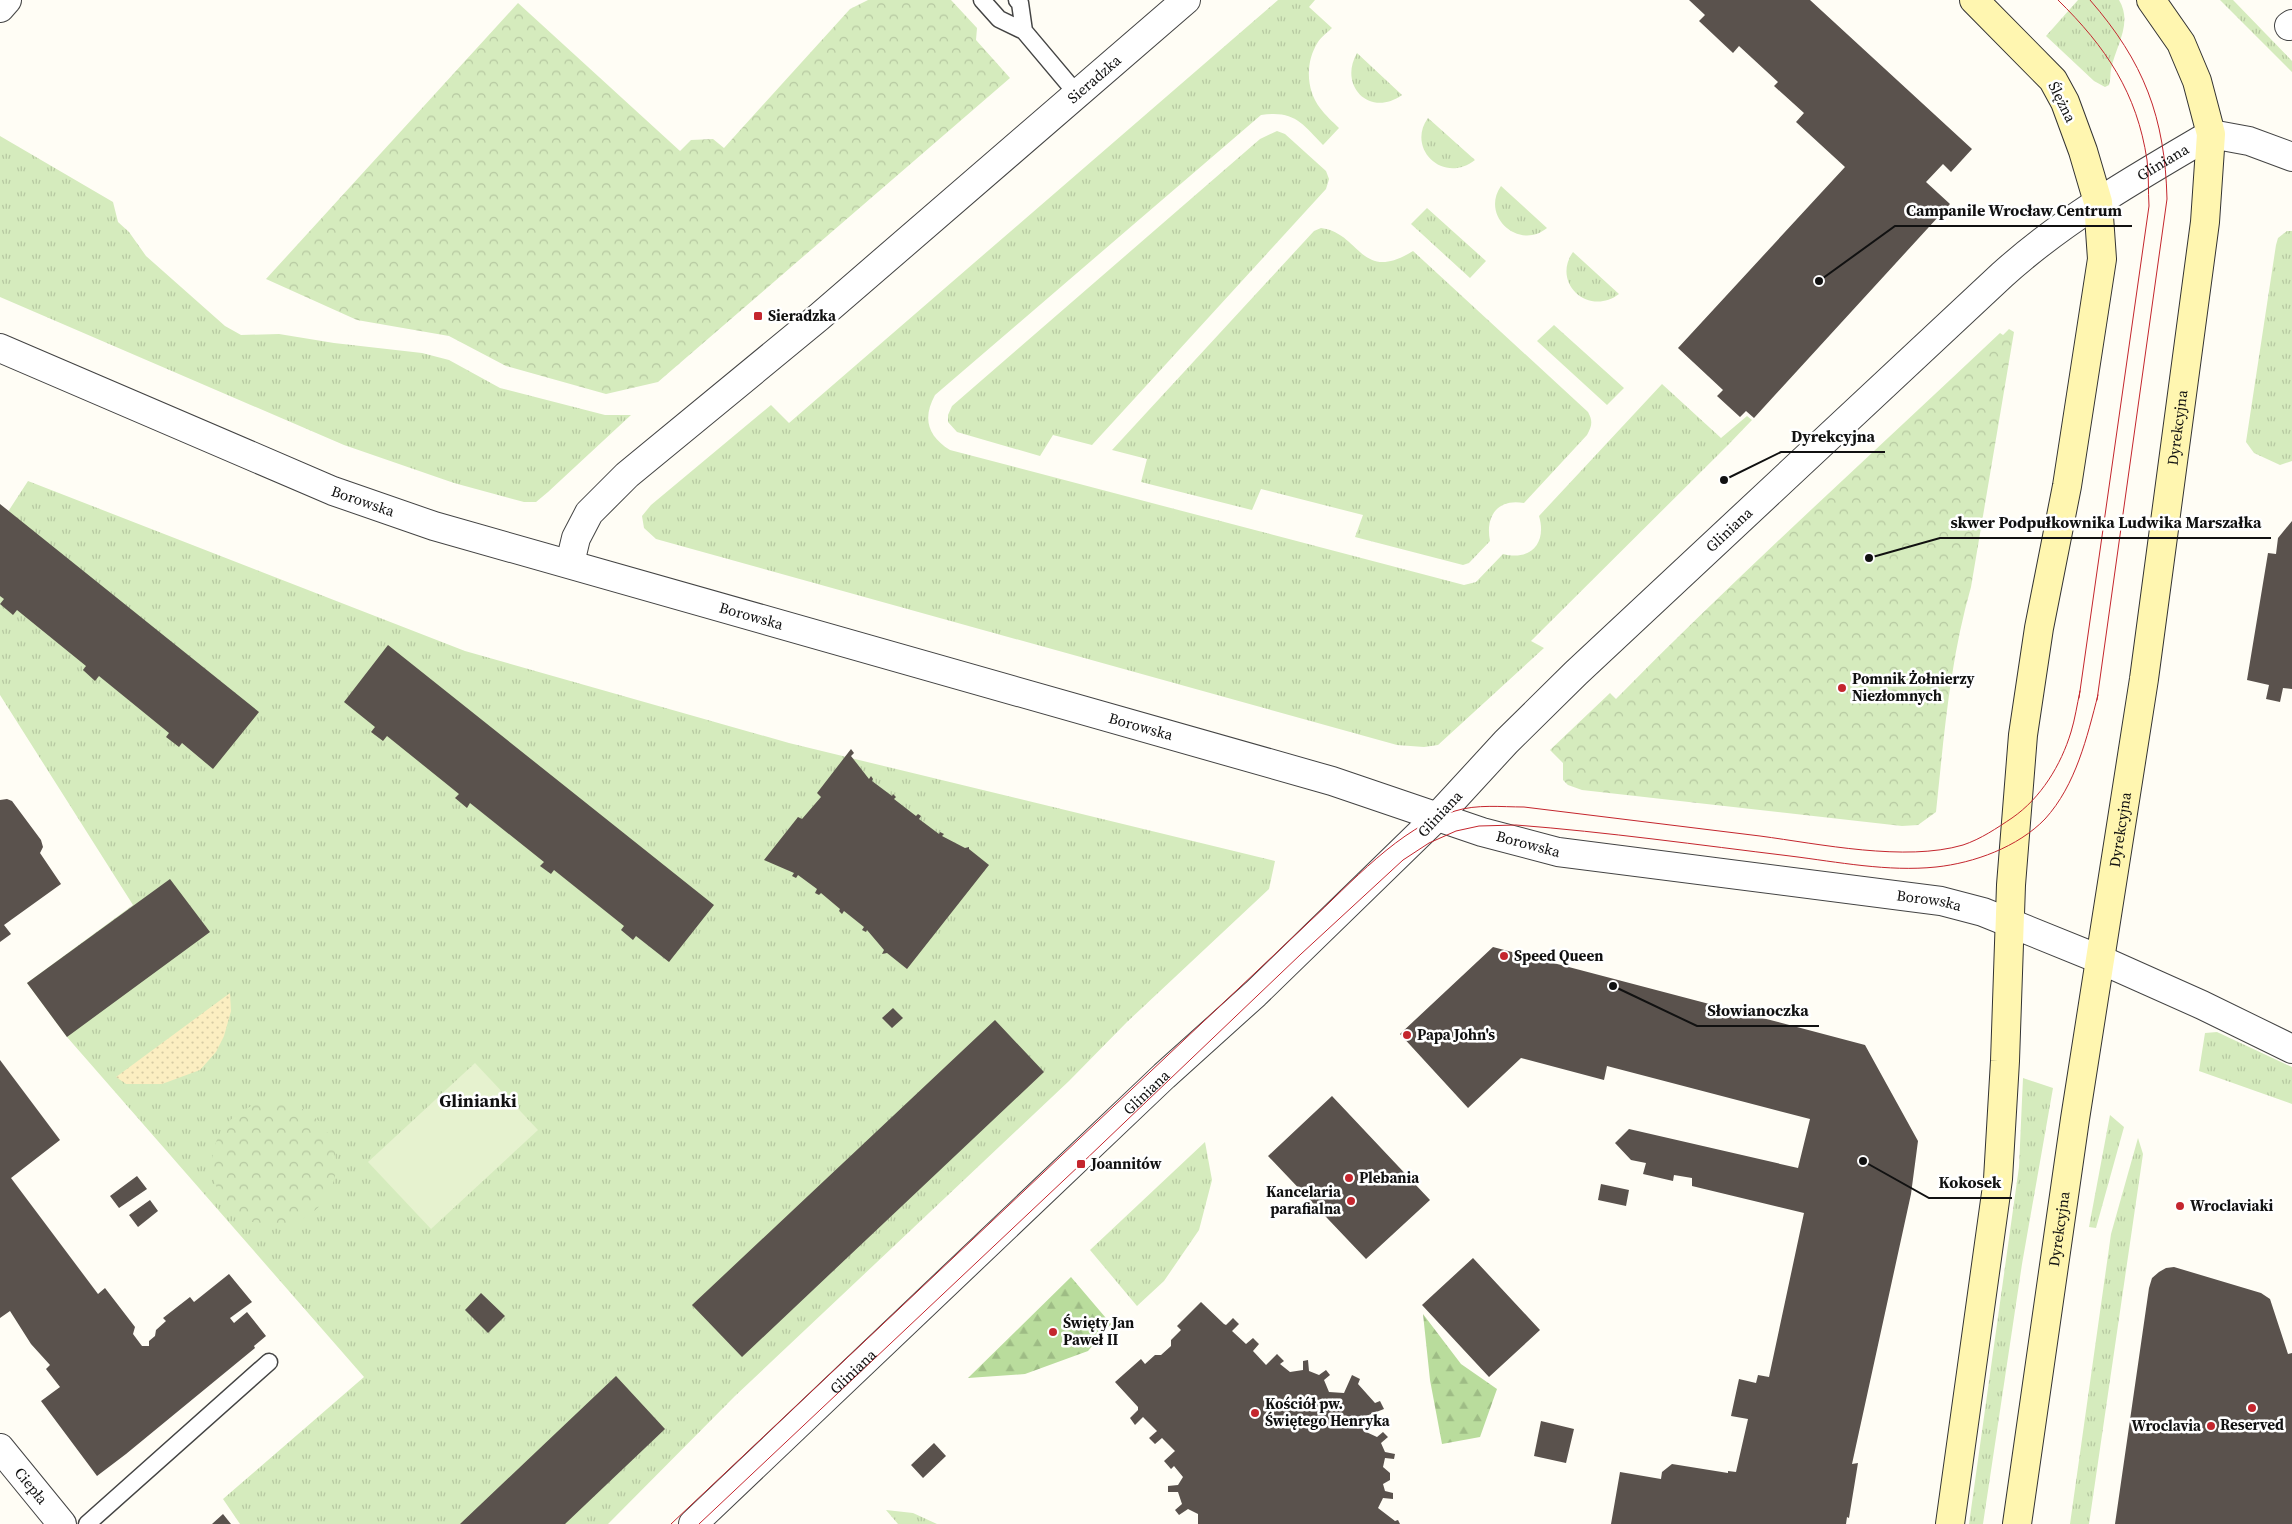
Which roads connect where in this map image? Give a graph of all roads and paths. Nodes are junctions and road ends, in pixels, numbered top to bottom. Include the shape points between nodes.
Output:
1 (7, 0) edge
2 (982, 0) edge
3 (1017, 0) edge
4 (1186, 0) edge
5 (1974, 0) edge
6 (2151, 0) edge
7 (0, 8) edge
8 (1024, 30) junction
9 (1077, 94) junction
10 (2211, 134) junction
11 (2292, 157) edge
12 (2098, 202) junction
13 (0, 348) edge
14 (570, 563) junction
15 (1437, 817) junction
16 (2010, 921) junction
17 (2100, 959) junction
18 (2292, 1049) edge
19 (269, 1362) dead end
20 (0, 1448) edge
21 (62, 1524) edge
22 (88, 1524) edge
23 (693, 1524) edge
24 (1950, 1524) edge
25 (2017, 1524) edge

1 - 7 street
2 - 8 lane via 999,19
3 - 8 lane
4 - 9 street, Sieradzka
5 - 12 main road, Ślężna via 2053,80 2074,126
6 - 10 main road via 2181,43 2197,81
8 - 9 lane
9 - 14 street, Sieradzka via 627,476 589,514 576,538
10 - 11 street via 2249,141
10 - 12 street, Gliniana
10 - 17 main road, Dyrekcyjna via 2205,222 2148,650
12 - 15 street, Gliniana via 2051,233 1827,437 1576,673
12 - 16 main road via 2102,259 2022,735
13 - 14 street, Borowska via 333,492 434,526
14 - 15 street, Borowska via 1332,781
15 - 16 street, Borowska via 1558,852 1941,902
15 - 23 street, Gliniana via 1255,994
16 - 17 street, Borowska
16 - 24 main road via 2006,1061 1998,1179
17 - 18 street, Borowska
17 - 25 main road, Dyrekcyjna
19 - 22 lane
20 - 21 street, Ciepła

